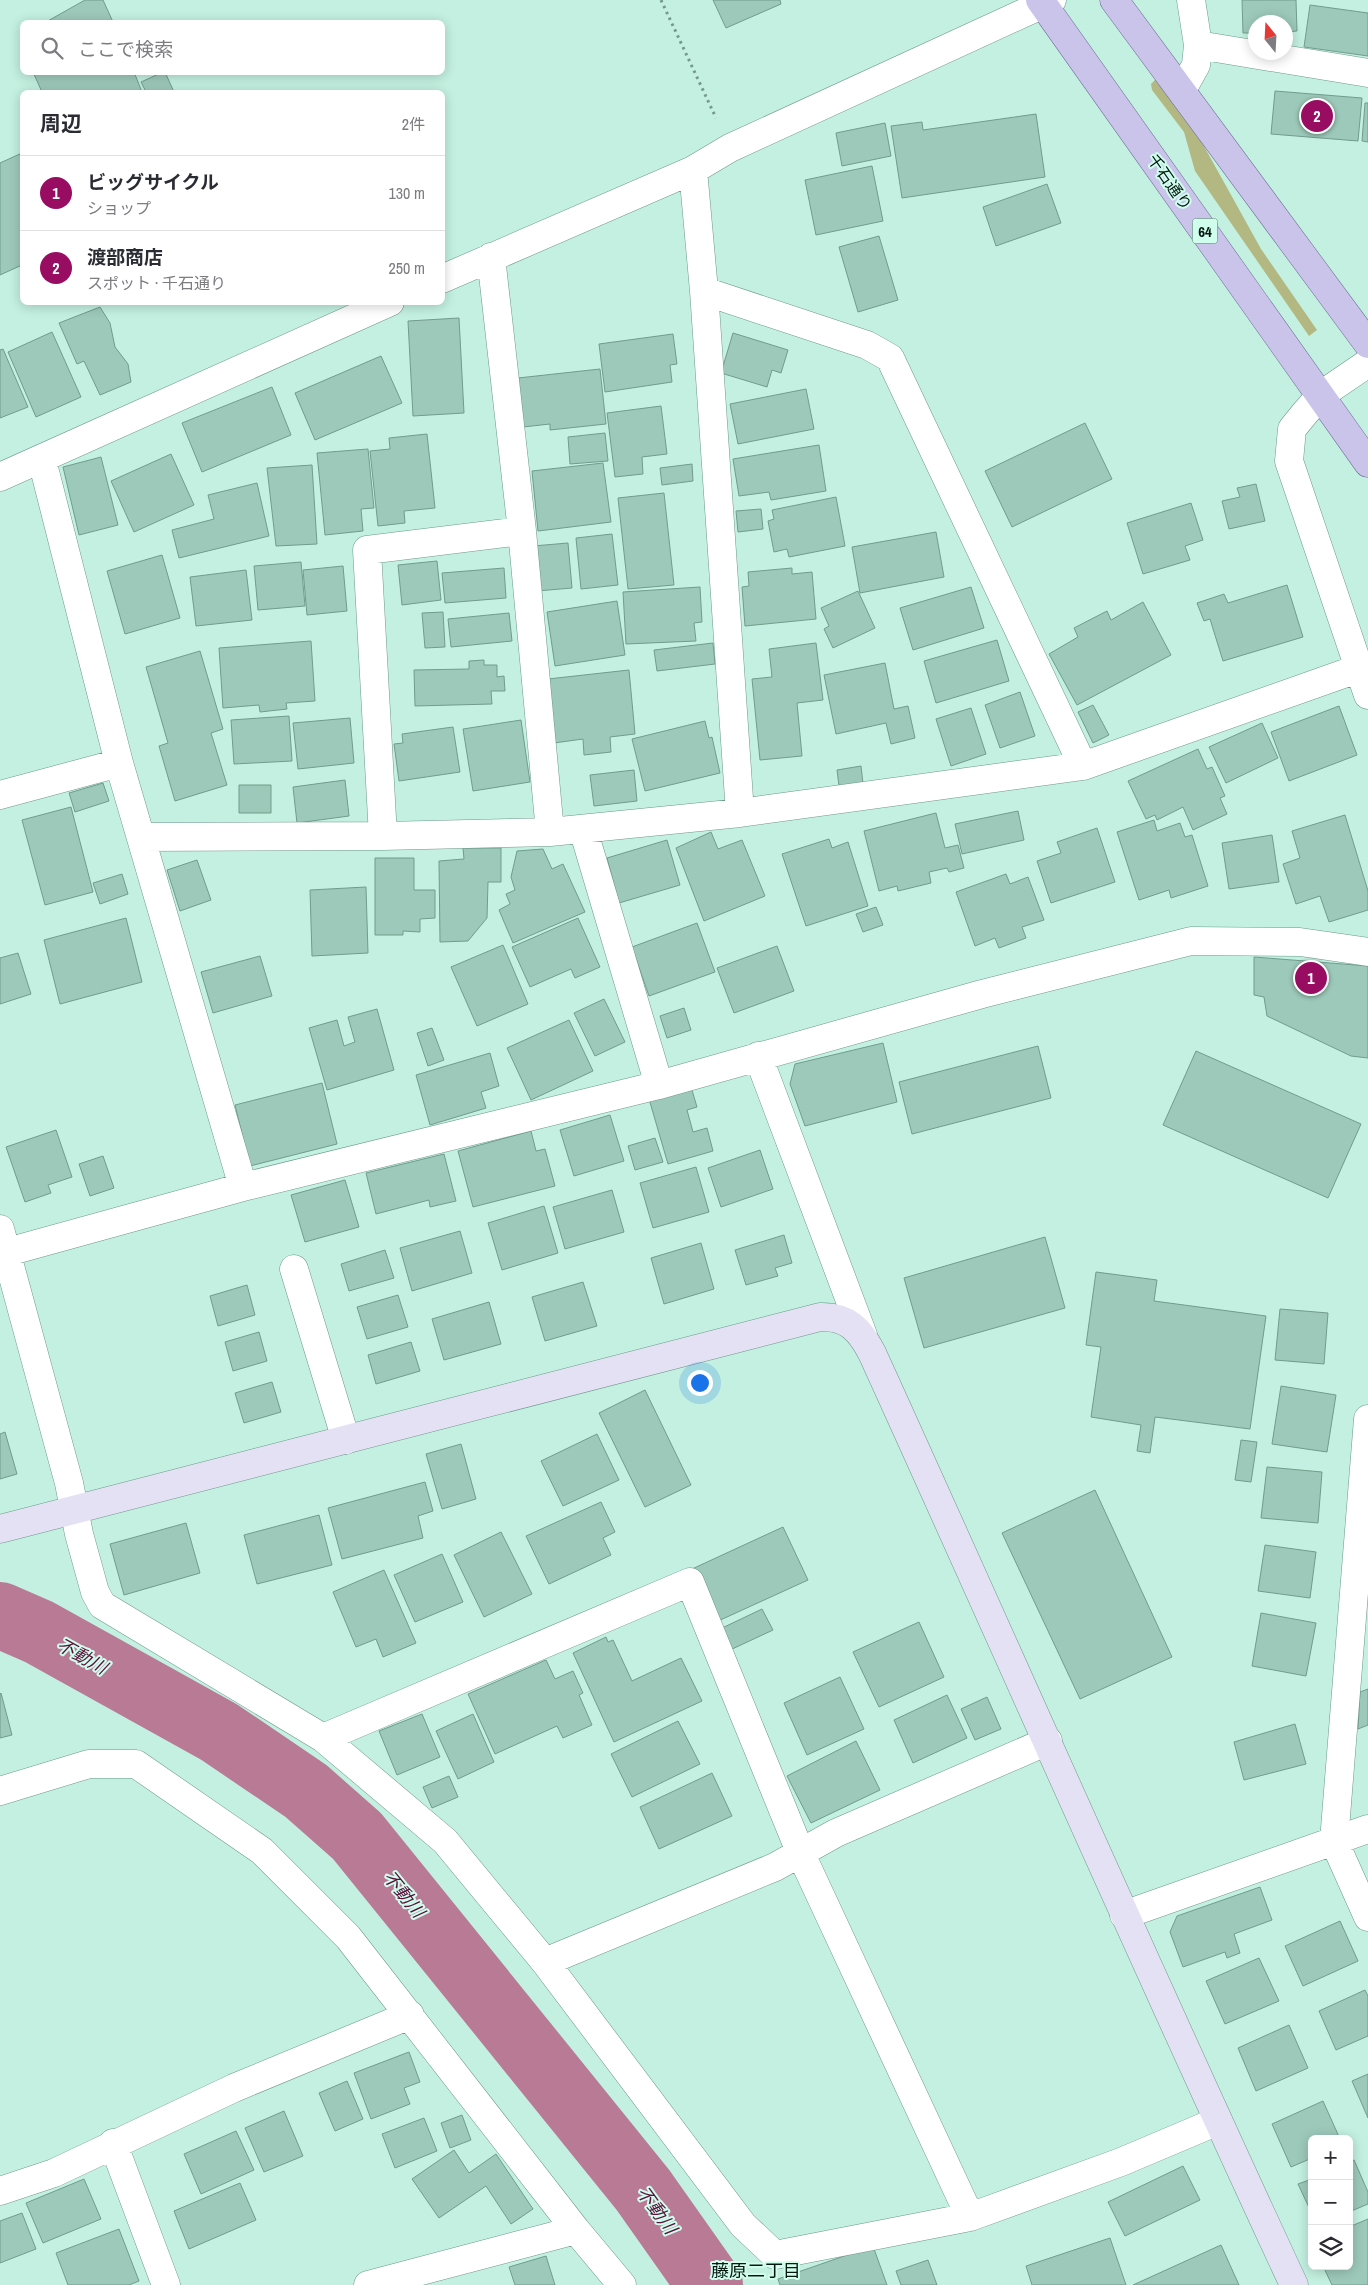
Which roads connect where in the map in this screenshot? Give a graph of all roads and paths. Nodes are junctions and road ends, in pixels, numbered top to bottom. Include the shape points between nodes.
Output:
1 (661, 0) edge
2 (1114, 0) edge
3 (1191, 0) edge
4 (1045, 1) edge
5 (1198, 45) junction
6 (1368, 74) edge
7 (1182, 90) junction
8 (730, 148) junction
9 (693, 170) junction
10 (490, 257) junction
11 (445, 278) edge
12 (704, 291) junction
13 (383, 305) edge
14 (1368, 344) edge
15 (1368, 363) edge
16 (1321, 395) junction
17 (42, 460) junction
18 (1368, 463) edge
19 (0, 477) edge
20 (522, 530) junction
21 (1360, 668) junction
22 (1368, 695) edge
23 (119, 763) junction
24 (1083, 766) junction
25 (0, 795) edge
26 (740, 813) junction
27 (583, 829) junction
28 (550, 832) junction
29 (383, 836) junction
30 (141, 837) junction
31 (1368, 952) edge
32 (758, 1056) junction
33 (660, 1085) junction
34 (243, 1187) junction
35 (2, 1245) edge
36 (294, 1269) dead end
37 (863, 1335) junction
38 (1368, 1420) edge
39 (346, 1440) junction
40 (73, 1510) junction
41 (0, 1529) edge
42 (323, 1738) junction
43 (1048, 1741) junction
44 (0, 1791) edge
45 (1368, 1829) edge
46 (1334, 1840) junction
47 (801, 1854) junction
48 (1124, 1915) junction
49 (1368, 1917) edge
50 (545, 1962) junction
51 (410, 2015) junction
52 (1218, 2121) junction
53 (113, 2144) junction
54 (1, 2187) edge
55 (970, 2216) junction
56 (576, 2230) junction
57 (166, 2285) edge
58 (368, 2285) edge
59 (622, 2285) edge
60 (1294, 2285) edge

1 - 8 path
2 - 7 main road
3 - 5 street
4 - 8 street
4 - 16 main road, 千石通り / 64
5 - 6 street
5 - 7 street via 1196,65
7 - 14 main road
8 - 9 street
9 - 10 street
9 - 12 street
10 - 11 street
10 - 20 street
12 - 24 street via 867,345 890,358
12 - 26 street
13 - 17 street
15 - 16 street
16 - 18 main road, 千石通り / 64
16 - 21 street via 1292,429 1289,461
17 - 19 street
17 - 23 street
20 - 28 street
20 - 29 street via 367,550
21 - 22 street
21 - 24 street
23 - 25 street
23 - 30 street
24 - 26 street
26 - 27 street
27 - 28 street
27 - 33 street
28 - 29 street
29 - 30 street
30 - 34 street
31 - 32 street via 1300,942 1191,941
32 - 33 street
32 - 37 street
33 - 34 street
34 - 35 street
35 - 40 street via 70,1483
36 - 39 street
37 - 39 street via 840,1319 820,1317
37 - 43 street
38 - 46 street
39 - 40 street
40 - 41 street
40 - 42 street via 95,1592 102,1605
42 - 47 street via 690,1582
42 - 50 street via 445,1841
43 - 47 street via 836,1833
43 - 48 street
44 - 51 street via 89,1764 136,1764 262,1851 348,1937
45 - 46 street
46 - 48 street
46 - 49 street
47 - 50 street
47 - 55 street
48 - 52 street
50 - 55 street via 744,2225 775,2255
51 - 53 street via 234,2088
51 - 56 street
52 - 55 street via 1121,2162
52 - 60 street
53 - 54 street via 54,2173
53 - 57 street
56 - 58 street
56 - 59 street

